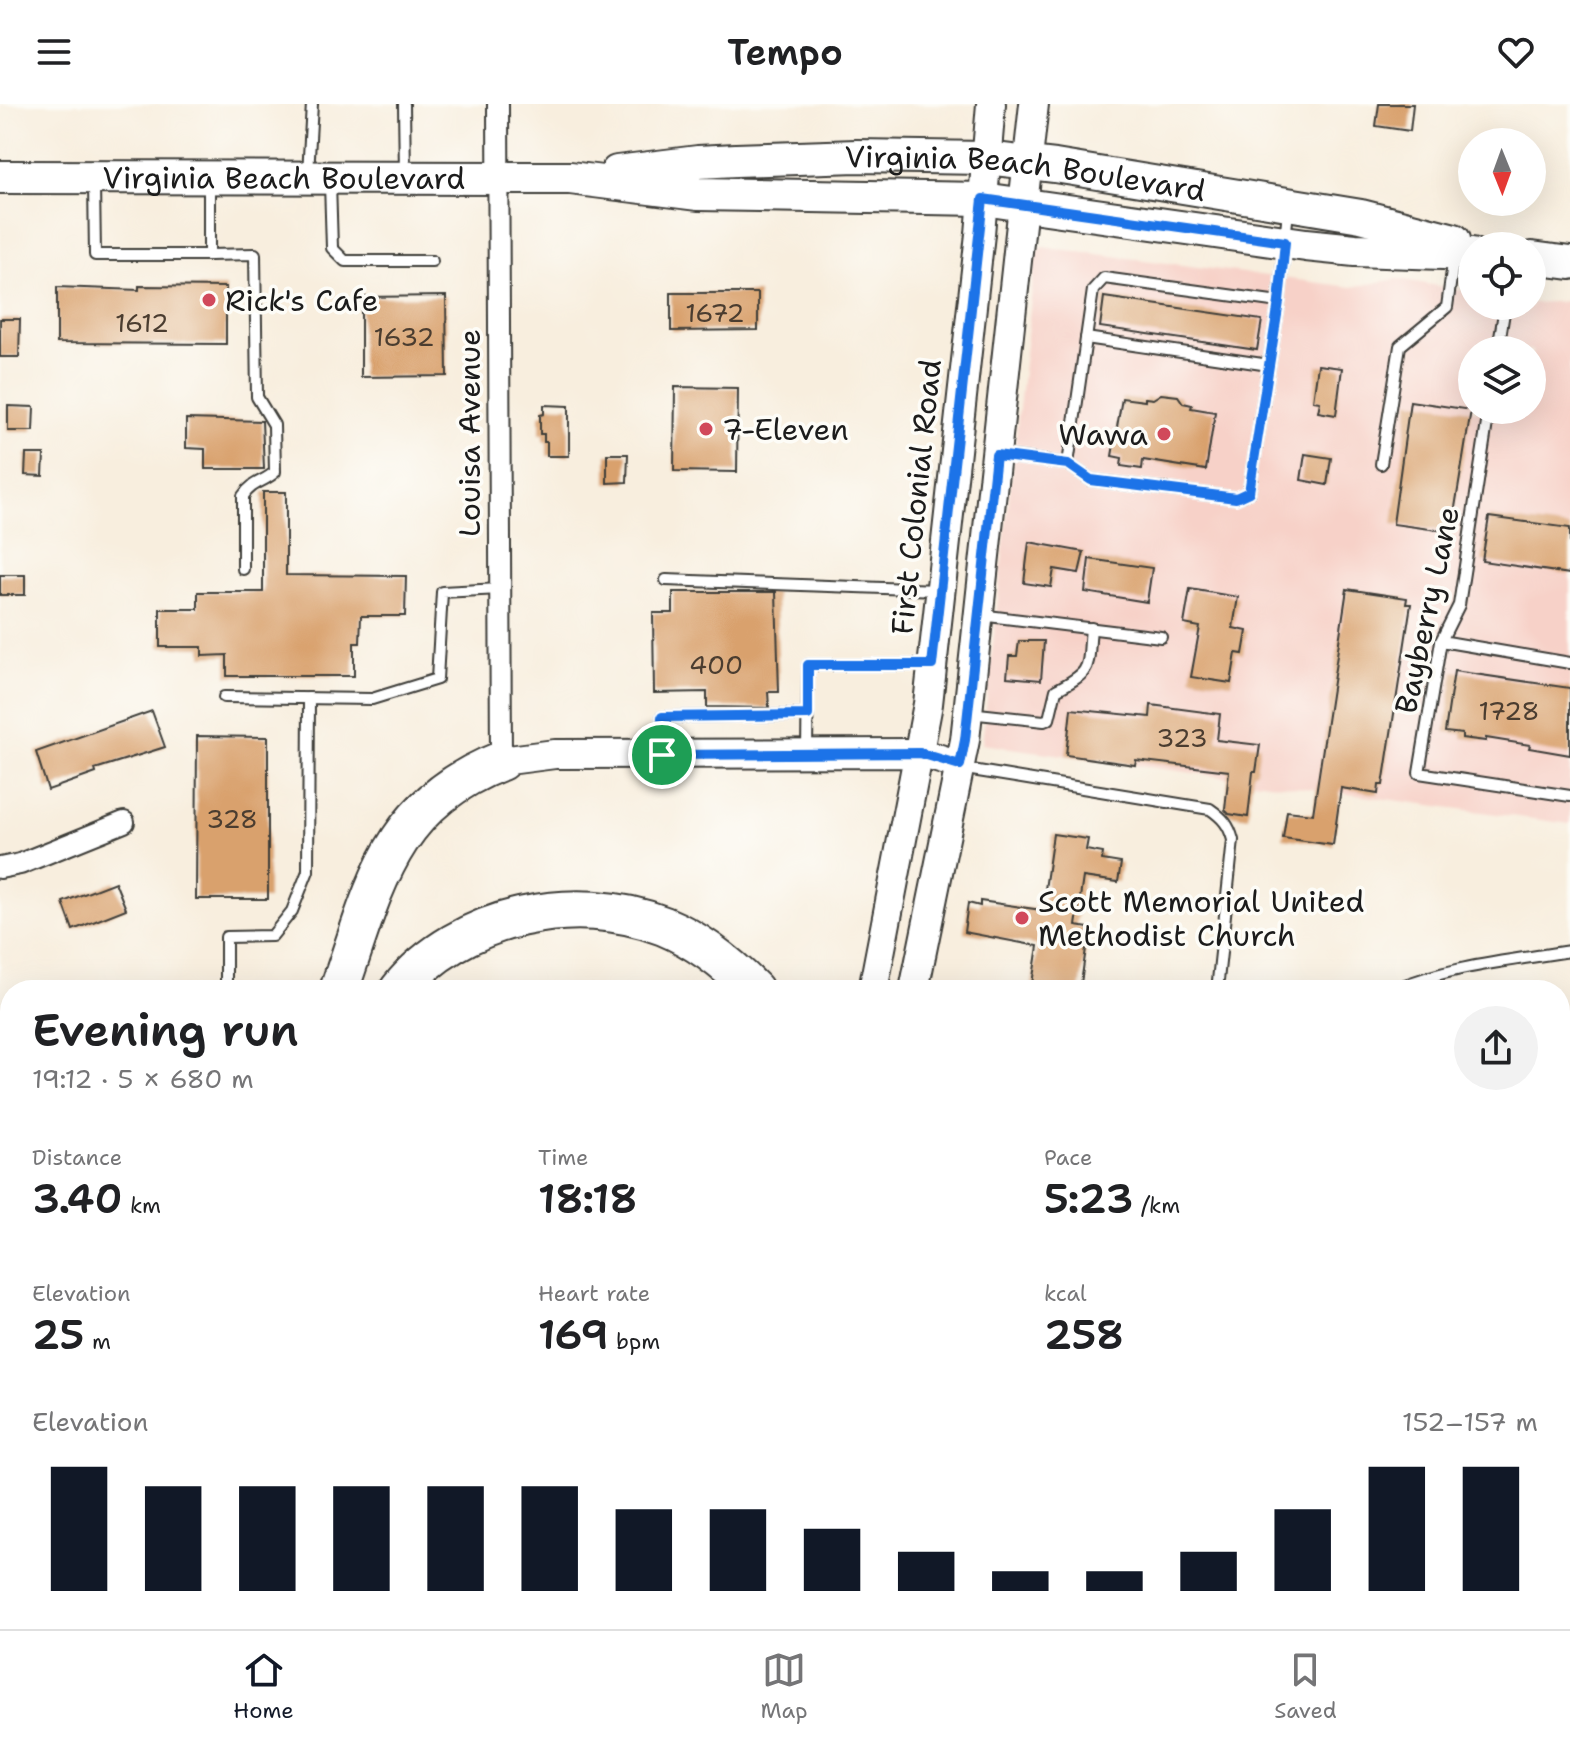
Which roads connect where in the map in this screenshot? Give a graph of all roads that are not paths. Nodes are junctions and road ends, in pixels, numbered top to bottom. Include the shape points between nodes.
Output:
1 (312, 104) edge
2 (404, 104) edge
3 (498, 104) edge
4 (991, 104) edge
5 (1034, 104) edge
6 (986, 158) junction
7 (1028, 163) junction
8 (0, 177) edge
9 (93, 177) junction
10 (209, 177) junction
11 (319, 177) junction
12 (405, 177) junction
13 (497, 177) junction
14 (570, 178) junction
15 (983, 199) junction
16 (1024, 203) junction
17 (1289, 205) junction
18 (1285, 242) junction
19 (1458, 248) edge
20 (1458, 251) edge
21 (209, 255) junction
22 (1546, 260) edge
23 (432, 261) dead end
24 (1570, 263) edge
25 (1458, 276) edge
26 (1279, 302) junction
27 (1086, 338) junction
28 (1269, 365) junction
29 (1487, 424) edge
30 (996, 455) junction
31 (1068, 464) junction
32 (1381, 464) dead end
33 (243, 569) dead end
34 (666, 580) dead end
35 (500, 589) junction
36 (940, 590) junction
37 (979, 615) junction
38 (1091, 628) junction
39 (1161, 637) dead end
40 (1441, 641) junction
41 (1570, 663) edge
42 (932, 665) junction
43 (224, 697) dead end
44 (309, 698) junction
45 (968, 713) junction
46 (808, 715) junction
47 (920, 753) junction
48 (807, 754) junction
49 (662, 755) junction
50 (501, 761) junction
51 (960, 765) junction
52 (1570, 796) edge
53 (124, 822) dead end
54 (0, 868) edge
55 (1570, 951) edge
56 (226, 980) edge
57 (342, 980) edge
58 (409, 980) edge
59 (744, 980) edge
60 (875, 980) edge
61 (916, 980) edge
62 (1218, 980) edge
63 (1421, 980) edge

1 - 11 lane
2 - 12 lane
3 - 13 street, Louisa Avenue
4 - 6 main road, First Colonial Road
5 - 7 main road
6 - 7 main road, Virginia Beach Boulevard
6 - 14 main road, Virginia Beach Boulevard via 736,160
6 - 15 main road, First Colonial Road
7 - 16 main road
7 - 17 main road, Virginia Beach Boulevard
8 - 9 main road, Virginia Beach Boulevard
9 - 10 main road, Virginia Beach Boulevard
9 - 21 lane via 95,255
10 - 11 main road, Virginia Beach Boulevard
10 - 21 lane
11 - 12 main road, Virginia Beach Boulevard
11 - 23 lane via 332,248 345,261
12 - 13 main road, Virginia Beach Boulevard
13 - 14 main road, Virginia Beach Boulevard
13 - 35 street, Louisa Avenue
14 - 15 main road, Virginia Beach Boulevard via 698,194
15 - 16 main road, Virginia Beach Boulevard
15 - 36 main road, First Colonial Road
16 - 18 main road, Virginia Beach Boulevard
16 - 30 main road
17 - 18 lane
17 - 19 main road, Virginia Beach Boulevard via 1361,216
18 - 20 main road, Virginia Beach Boulevard via 1355,250
18 - 26 lane
21 - 33 lane via 255,254 257,397 274,425 275,472 243,496
22 - 24 main road
25 - 32 lane via 1447,307 1400,346
26 - 27 lane via 1104,278 1093,290
26 - 28 lane
27 - 28 lane
27 - 31 lane
28 - 31 lane via 1249,492 1236,498 1091,480
29 - 40 lane, Bayberry Lane via 1459,605
30 - 31 lane
30 - 37 main road
34 - 36 lane
35 - 44 lane via 442,592 437,679 372,699
35 - 50 street, Louisa Avenue
36 - 42 main road, First Colonial Road
37 - 38 lane
37 - 45 main road
38 - 39 lane
38 - 45 lane via 1087,670 1056,690 1049,719
40 - 41 lane
40 - 52 lane, Bayberry Lane via 1419,773
42 - 46 lane via 808,665
42 - 47 main road, First Colonial Road
43 - 44 lane
44 - 56 lane via 308,871 292,911 272,936 226,937
45 - 51 main road
46 - 48 lane
46 - 49 lane via 662,717
47 - 48 main road
47 - 51 main road
47 - 60 main road, First Colonial Road
48 - 49 main road
49 - 50 main road via 555,754
50 - 57 highway via 451,785 408,826 380,872
51 - 61 main road
51 - 62 lane via 1210,809 1221,816 1233,840
53 - 54 street
55 - 63 lane via 1485,962
58 - 59 highway via 458,941 493,925 560,911 619,914 664,927 699,944

